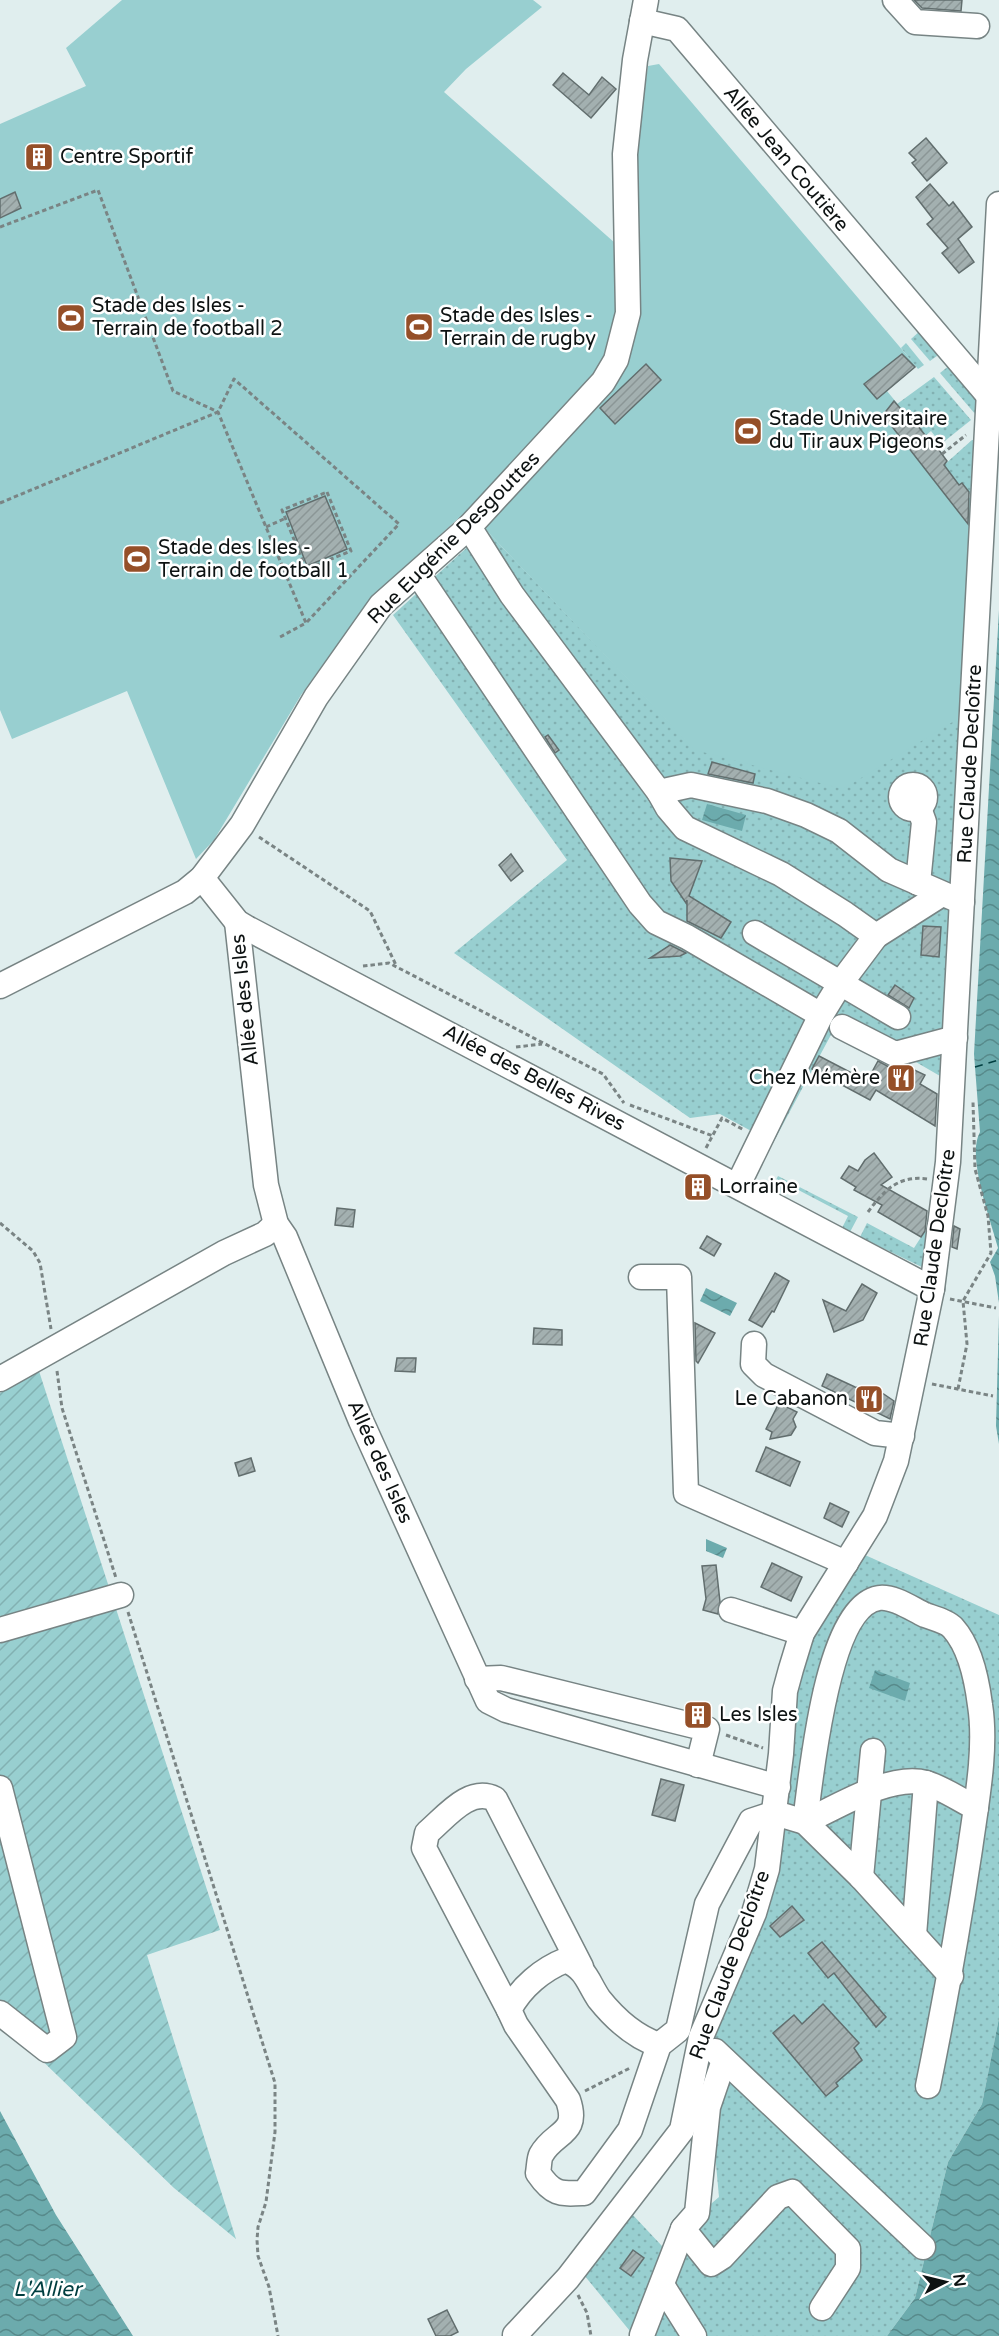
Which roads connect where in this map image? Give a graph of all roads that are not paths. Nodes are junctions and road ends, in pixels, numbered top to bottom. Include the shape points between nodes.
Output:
1 (895, 0) edge
2 (644, 10) edge
3 (977, 26) dead end
4 (999, 204) edge
5 (989, 396) junction
6 (470, 527) junction
7 (418, 574) junction
8 (659, 792) junction
9 (919, 808) dead end
10 (202, 878) junction
11 (918, 883) junction
12 (952, 898) junction
13 (237, 922) junction
14 (754, 933) dead end
15 (876, 936) junction
16 (840, 984) junction
17 (0, 986) edge
18 (821, 1015) junction
19 (898, 1017) dead end
20 (842, 1027) dead end
21 (955, 1038) junction
22 (738, 1185) junction
23 (276, 1224) junction
24 (641, 1277) dead end
25 (940, 1293) junction
26 (754, 1344) dead end
27 (0, 1379) edge
28 (902, 1436) junction
29 (846, 1563) junction
30 (121, 1595) road end
31 (731, 1610) dead end
32 (0, 1630) edge
33 (802, 1633) junction
34 (477, 1679) junction
35 (873, 1751) dead end
36 (698, 1765) junction
37 (926, 1783) junction
38 (778, 1787) junction
39 (0, 1788) edge
40 (869, 1792) junction
41 (976, 1808) junction
42 (775, 1813) junction
43 (805, 1822) junction
44 (861, 1877) junction
45 (914, 1935) junction
46 (581, 1967) junction
47 (951, 1976) junction
48 (509, 2010) junction
49 (0, 2013) edge
50 (700, 2037) junction
51 (659, 2045) junction
52 (724, 2060) junction
53 (928, 2086) dead end
54 (682, 2229) junction
55 (922, 2247) dead end
56 (662, 2285) junction
57 (822, 2308) dead end
58 (515, 2335) edge
59 (642, 2335) edge
60 (694, 2336) edge

1 - 3 street via 915,22
2 - 5 street, Allée Jean Coutière via 677,29
2 - 6 street, Rue Eugénie Desgouttes via 625,154 628,313 623,340 616,360 589,400
4 - 5 street, Rue Claude Decloître
5 - 12 street, Rue Claude Decloître
6 - 7 street, Rue Eugénie Desgouttes
6 - 8 street via 512,595
7 - 10 street, Rue Eugénie Desgouttes via 381,605 357,637 316,697 242,825
7 - 18 street via 640,904 656,922
8 - 11 street via 691,785 767,801 839,831 889,870
8 - 15 street via 685,828 781,874
9 - 11 street via 924,822
10 - 13 street, Allée des Belles Rives
10 - 17 street, Rue Eugénie Desgouttes via 185,892
11 - 12 street
12 - 15 street
12 - 21 street, Rue Claude Decloître
13 - 22 street, Allée des Belles Rives
13 - 23 street, Allée des Isles via 266,1185
14 - 16 street
15 - 16 street
16 - 18 street
16 - 19 street
18 - 22 street
20 - 21 street via 895,1054
21 - 25 street, Rue Claude Decloître
22 - 25 street, Allée des Belles Rives
23 - 27 street
23 - 34 street, Allée des Isles
24 - 29 street via 680,1277 686,1493
25 - 28 street, Rue Claude Decloître
26 - 28 street via 753,1364 764,1375 875,1433
28 - 29 street, Rue Claude Decloître via 875,1516
29 - 33 street, Rue Claude Decloître
30 - 32 street
31 - 33 street
33 - 38 street, Rue Claude Decloître via 785,1691
34 - 36 street, Allée des Isles via 488,1701 506,1710
34 - 36 street via 501,1678 707,1729
35 - 40 street
36 - 38 street, Allée des Isles
37 - 40 street via 905,1781
37 - 41 street
37 - 45 street
38 - 42 street, Rue Claude Decloître
39 - 49 street via 64,2037 47,2050
40 - 43 street
40 - 44 street
41 - 43 street via 981,1707 964,1647 953,1627 892,1599 878,1598 861,1606 842,1639 822,1701
41 - 47 street
42 - 43 street
42 - 50 street, Rue Claude Decloître via 767,1869 753,1913
42 - 51 street via 751,1821 707,1904 678,2030
43 - 44 street
44 - 45 street
45 - 47 street
46 - 48 street via 566,1960 550,1966 517,1996
46 - 48 street via 495,1799 487,1795 470,1796 427,1833 424,1848
46 - 51 street via 600,1999 638,2038
47 - 53 street
48 - 51 street via 568,2100 572,2113 570,2126 541,2155 538,2173 547,2187 560,2194 584,2193 630,2130
50 - 52 street
50 - 58 street, Rue Claude Decloître via 682,2130 568,2278
52 - 54 street via 708,2107 697,2213
52 - 55 street
54 - 56 street
54 - 57 street via 711,2264 778,2197 792,2192 848,2249 848,2268
56 - 59 street
56 - 60 street

